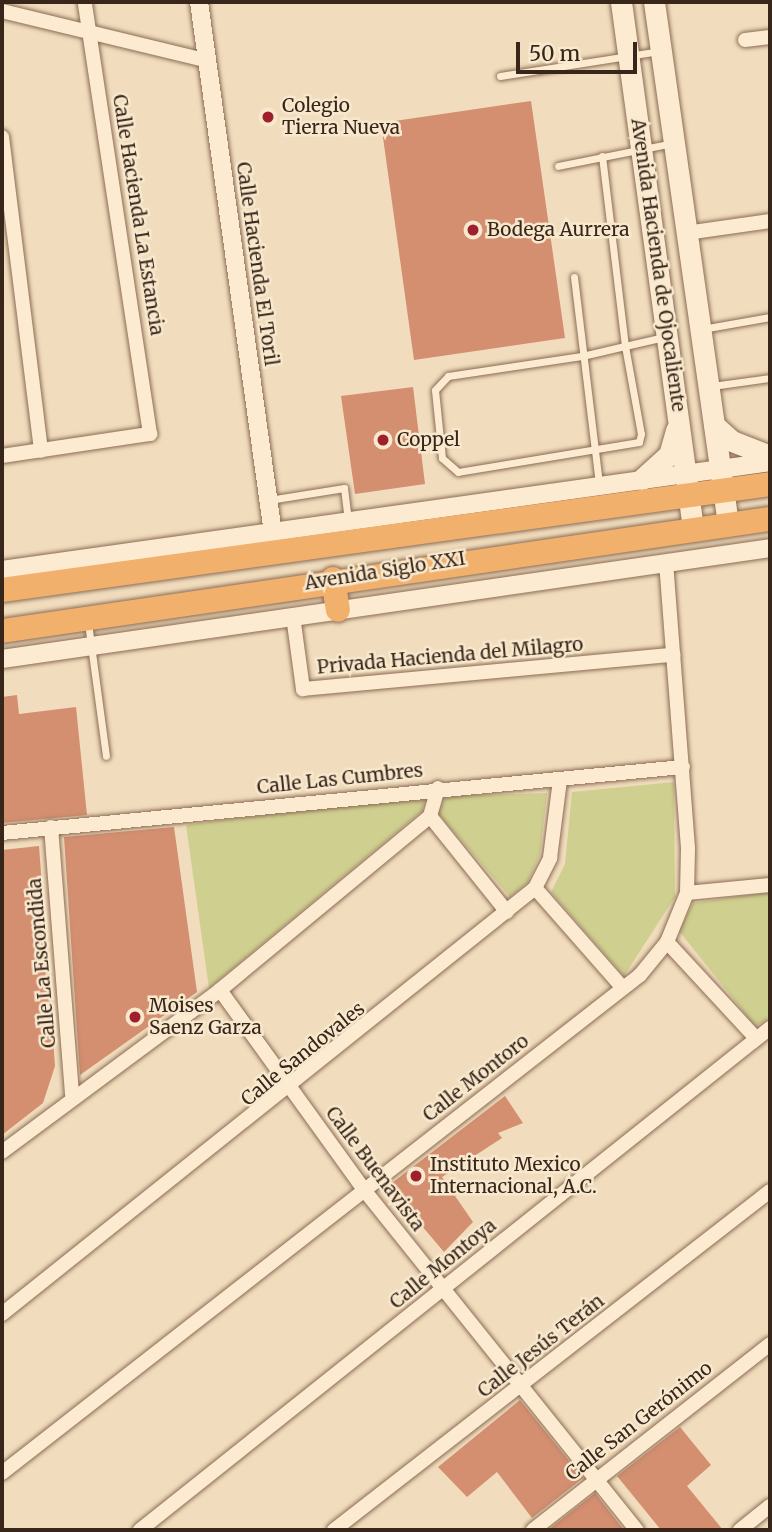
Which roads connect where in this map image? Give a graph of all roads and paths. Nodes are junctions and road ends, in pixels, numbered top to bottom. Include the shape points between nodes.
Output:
1 (85, 2) edge
2 (200, 2) edge
3 (621, 2) edge
4 (654, 2) edge
5 (2, 11) edge
6 (90, 32) junction
7 (770, 37) edge
8 (745, 40) dead end
9 (660, 51) junction
10 (629, 55) junction
11 (208, 61) junction
12 (500, 76) dead end
13 (2, 137) edge
14 (673, 143) junction
15 (642, 148) junction
16 (602, 156) junction
17 (558, 166) dead end
18 (770, 221) edge
19 (686, 233) junction
20 (574, 277) dead end
21 (770, 317) edge
22 (700, 329) junction
23 (667, 336) junction
24 (625, 346) junction
25 (582, 356) junction
26 (770, 377) edge
27 (708, 387) junction
28 (679, 417) junction
29 (714, 425) junction
30 (41, 451) junction
31 (596, 453) junction
32 (2, 456) edge
33 (770, 456) edge
34 (770, 462) edge
35 (642, 479) junction
36 (722, 479) junction
37 (687, 484) junction
38 (770, 484) edge
39 (599, 485) junction
40 (269, 500) junction
41 (770, 519) edge
42 (348, 522) junction
43 (729, 524) junction
44 (693, 528) junction
45 (273, 533) junction
46 (770, 548) edge
47 (666, 565) junction
48 (2, 570) edge
49 (333, 579) junction
50 (2, 590) edge
51 (338, 610) junction
52 (293, 616) junction
53 (88, 619) junction
54 (2, 631) edge
55 (91, 650) junction
56 (673, 655) junction
57 (2, 659) edge
58 (106, 757) dead end
59 (683, 767) junction
60 (561, 780) junction
61 (438, 788) junction
62 (430, 816) junction
63 (51, 827) junction
64 (2, 834) edge
65 (770, 885) edge
66 (535, 888) junction
67 (687, 893) junction
68 (508, 912) junction
69 (667, 942) junction
70 (622, 987) junction
71 (219, 990) junction
72 (770, 1028) edge
73 (755, 1037) junction
74 (290, 1090) junction
75 (72, 1096) junction
76 (2, 1152) edge
77 (365, 1191) junction
78 (770, 1191) edge
79 (443, 1289) junction
80 (2, 1314) edge
81 (770, 1344) edge
82 (523, 1385) junction
83 (2, 1472) edge
84 (596, 1479) junction
85 (770, 1506) edge
86 (139, 1530) edge
87 (334, 1530) edge
88 (533, 1530) edge
89 (637, 1530) edge
90 (740, 1530) edge

1 - 6 street, Calle Hacienda La Estancia
2 - 11 street, Calle Hacienda El Toril
3 - 10 main road, Avenida Hacienda de Ojocaliente
4 - 9 main road, Avenida Hacienda de Ojocaliente
5 - 6 street
6 - 11 street
6 - 30 street, Calle Hacienda La Estancia via 150,434
7 - 8 street
9 - 10 lane
9 - 14 main road, Avenida Hacienda de Ojocaliente
10 - 12 lane
10 - 15 main road, Avenida Hacienda de Ojocaliente
11 - 40 street, Calle Hacienda El Toril
13 - 30 street
14 - 15 lane
14 - 19 main road, Avenida Hacienda de Ojocaliente
15 - 16 lane
15 - 23 main road, Avenida Hacienda de Ojocaliente
16 - 17 lane
16 - 24 lane
18 - 19 street
19 - 22 main road, Avenida Hacienda de Ojocaliente
20 - 25 lane
21 - 22 lane
22 - 27 main road, Avenida Hacienda de Ojocaliente
23 - 24 lane
23 - 28 main road, Avenida Hacienda de Ojocaliente
24 - 25 lane
24 - 31 lane via 639,442
25 - 31 lane
25 - 31 lane via 439,381 442,458 458,472
26 - 27 lane
27 - 29 main road, Avenida Hacienda de Ojocaliente
28 - 35 main road via 669,455
28 - 37 main road, Avenida Hacienda de Ojocaliente
29 - 33 main road via 732,441
29 - 36 main road, Avenida Hacienda de Ojocaliente
30 - 32 street
31 - 39 lane
34 - 36 street, Avenida Siglo XXI
35 - 37 street, Avenida Siglo XXI
35 - 39 street, Avenida Siglo XXI
36 - 37 highway, Avenida Siglo XXI
36 - 38 highway, Avenida Siglo XXI
36 - 43 main road, Avenida Hacienda de Ojocaliente
37 - 44 main road, Avenida Hacienda de Ojocaliente
37 - 50 highway, Avenida Siglo XXI
39 - 42 street, Avenida Siglo XXI
40 - 42 lane via 344,488
40 - 45 street, Calle Hacienda El Toril
41 - 43 highway, Avenida Siglo XXI
42 - 45 street, Avenida Siglo XXI
43 - 44 highway, Avenida Siglo XXI
44 - 49 highway, Avenida Siglo XXI
45 - 48 street, Avenida Siglo XXI
46 - 47 street, Avenida Siglo XXI
47 - 51 street, Avenida Siglo XXI
47 - 56 street, Calle Montoro
49 - 51 highway
49 - 53 highway, Avenida Siglo XXI
51 - 52 street, Avenida Siglo XXI
52 - 55 street, Avenida Siglo XXI
52 - 56 street, Privada Hacienda del Milagro via 303,689
53 - 54 highway, Avenida Siglo XXI
53 - 55 lane
55 - 57 street, Avenida Siglo XXI
55 - 58 lane
56 - 59 street, Calle Montoro
59 - 60 street, Calle Las Cumbres
59 - 67 street, Calle Montoro
60 - 61 street, Calle Las Cumbres
60 - 66 street, Calle Sandovales via 550,858
61 - 62 street
61 - 63 street, Calle Las Cumbres
62 - 68 street
62 - 71 street
63 - 64 street, Calle Las Cumbres
63 - 75 street, Calle La Escondida
65 - 67 street
66 - 68 street, Calle Sandovales
66 - 70 street
67 - 69 street, Calle Montoro
68 - 74 street, Calle Sandovales
69 - 70 street, Calle Montoro
69 - 73 street
70 - 77 street, Calle Montoro
71 - 74 street, Calle Buenavista
71 - 75 street
72 - 73 street, Calle Montoya
73 - 79 street, Calle Montoya
74 - 77 street, Calle Buenavista
74 - 80 street, Calle Sandovales
75 - 76 street
77 - 79 street, Calle Buenavista
77 - 83 street, Calle Montoro
78 - 82 street, Calle Jesús Terán
79 - 82 street, Calle Buenavista
79 - 86 street, Calle Montoya
81 - 84 street, Calle San Gerónimo
82 - 84 street, Calle Buenavista
82 - 87 street, Calle Jesús Terán
84 - 88 street, Calle San Gerónimo
84 - 89 street, Calle Buenavista
85 - 90 street

